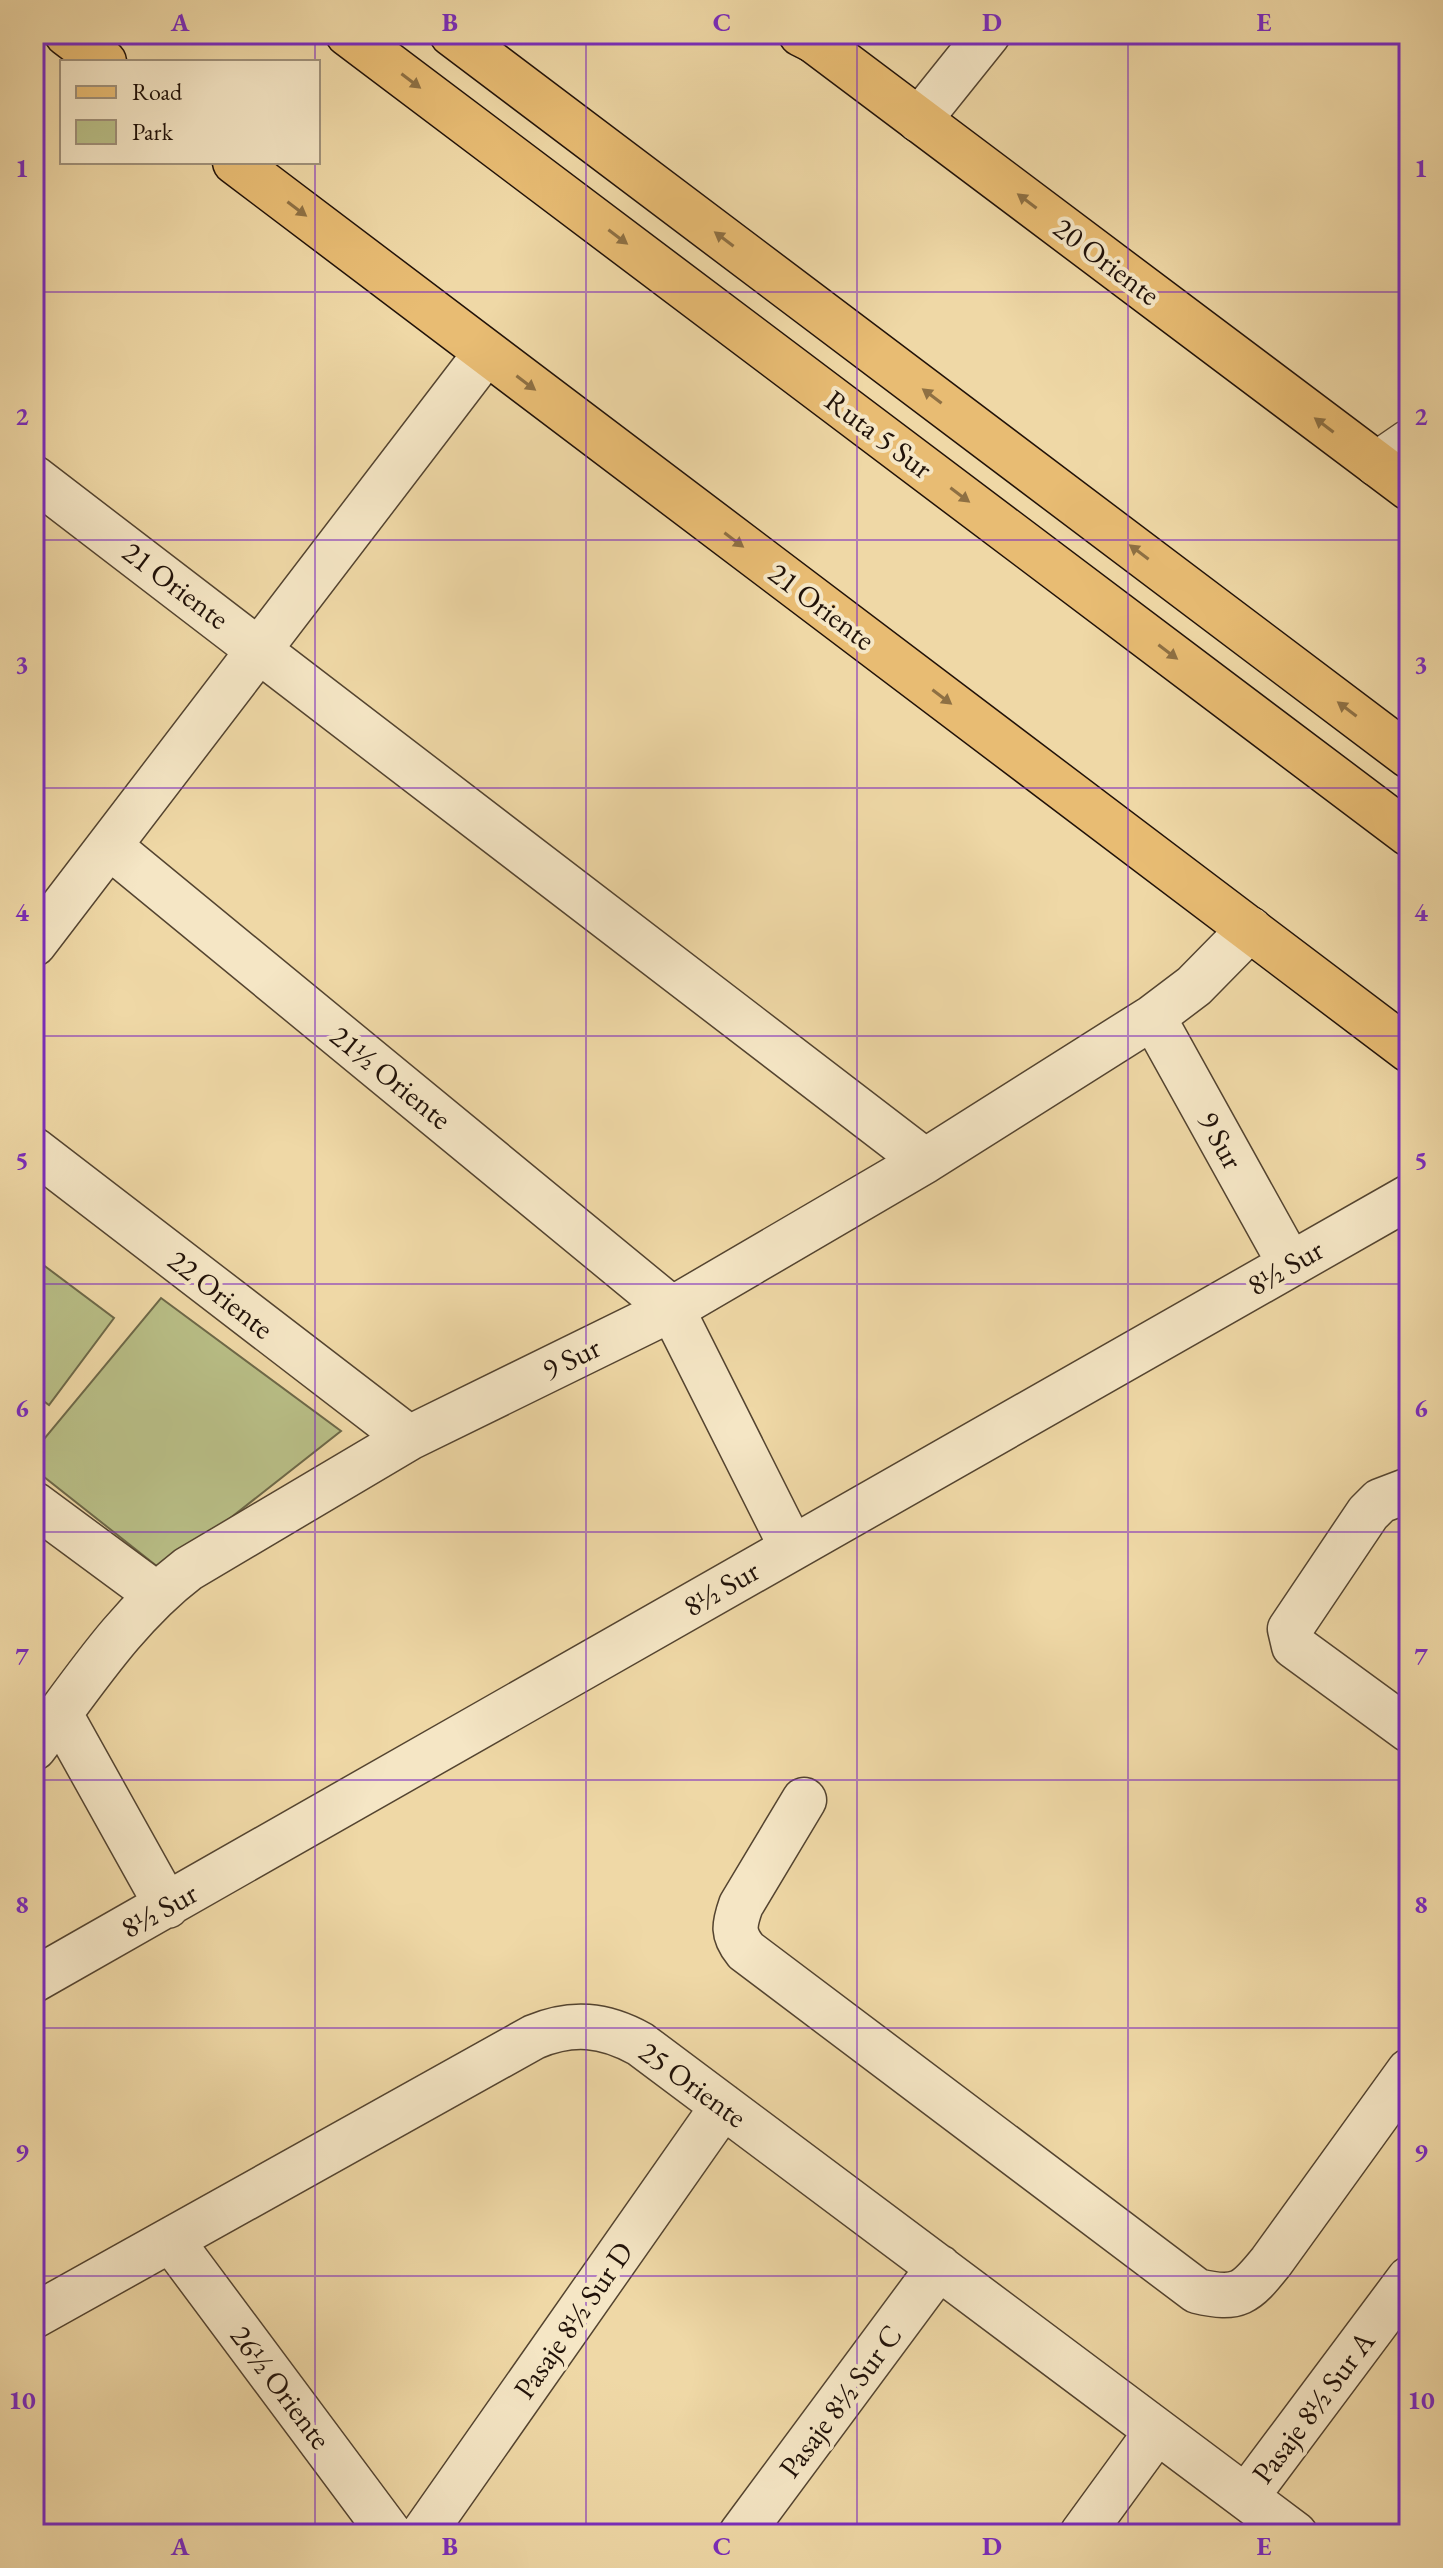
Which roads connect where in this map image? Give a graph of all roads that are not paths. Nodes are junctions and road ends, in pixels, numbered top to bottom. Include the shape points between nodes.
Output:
1 (67, 34) edge
2 (348, 34) edge
3 (452, 34) edge
4 (988, 34) edge
5 (806, 36) edge
6 (101, 60) edge
7 (919, 120) junction
8 (238, 164) edge
9 (486, 353) junction
10 (1398, 465) edge
11 (40, 496) edge
12 (260, 649) junction
13 (1409, 756) edge
14 (1409, 834) edge
15 (109, 846) junction
16 (1250, 929) junction
17 (34, 944) edge
18 (1153, 1017) junction
19 (1409, 1050) edge
20 (34, 1150) edge
21 (925, 1161) junction
22 (1409, 1197) edge
23 (1290, 1264) junction
24 (672, 1309) junction
25 (409, 1438) junction
26 (1409, 1490) edge
27 (34, 1504) edge
28 (792, 1548) junction
29 (156, 1594) junction
30 (1409, 1730) edge
31 (47, 1731) edge
32 (804, 1800) dead end
33 (167, 1906) junction
34 (34, 1980) edge
35 (1409, 2071) edge
36 (723, 2106) junction
37 (171, 2240) junction
38 (939, 2267) junction
39 (1409, 2279) edge
40 (34, 2316) edge
41 (1157, 2431) junction
42 (1246, 2497) junction
43 (390, 2534) edge
44 (423, 2534) edge
45 (741, 2534) edge
46 (1082, 2534) edge
47 (1295, 2534) edge

1 - 6 main road
2 -> 14 main road, Ruta 5 Sur
13 -> 3 main road, Ruta 5 Sur
4 - 7 street
5 - 7 main road, 20 Oriente
10 -> 7 main road, 20 Oriente
8 -> 9 main road, 21 Oriente
9 - 12 street
9 -> 16 main road, 21 Oriente
11 - 12 street, 21 Oriente
12 - 15 street
12 - 21 street, 21 Oriente
15 - 17 street
15 - 24 street, 21½ Oriente
16 - 18 street, 9 Sur via 1194,986
16 - 19 main road, 21 Oriente
18 - 21 street, 9 Sur
18 - 23 street, 9 Sur
20 - 25 street, 22 Oriente
21 - 24 street, 9 Sur
22 - 23 street, 8½ Sur
23 - 28 street, 8½ Sur
24 - 25 street, 9 Sur
24 - 28 street
25 - 29 street, 9 Sur via 217,1549
26 - 30 street via 1380,1501 1368,1513 1290,1629 1294,1646
27 - 29 street
28 - 33 street, 8½ Sur
29 - 31 street, 9 Sur
31 - 33 street
32 - 35 street via 741,1905 736,1939 1197,2291 1220,2297 1248,2290
33 - 34 street, 8½ Sur
36 - 37 street, 25 Oriente via 623,2035 587,2025 551,2030
36 - 38 street, 25 Oriente
36 - 44 street, Pasaje 8½ Sur D
37 - 40 street, 25 Oriente
37 - 43 street, 26½ Oriente
38 - 41 street, 25 Oriente
38 - 45 street, Pasaje 8½ Sur C
39 - 42 street, Pasaje 8½ Sur A
41 - 42 street, 25 Oriente
41 - 46 street
42 - 47 street, 25 Oriente

